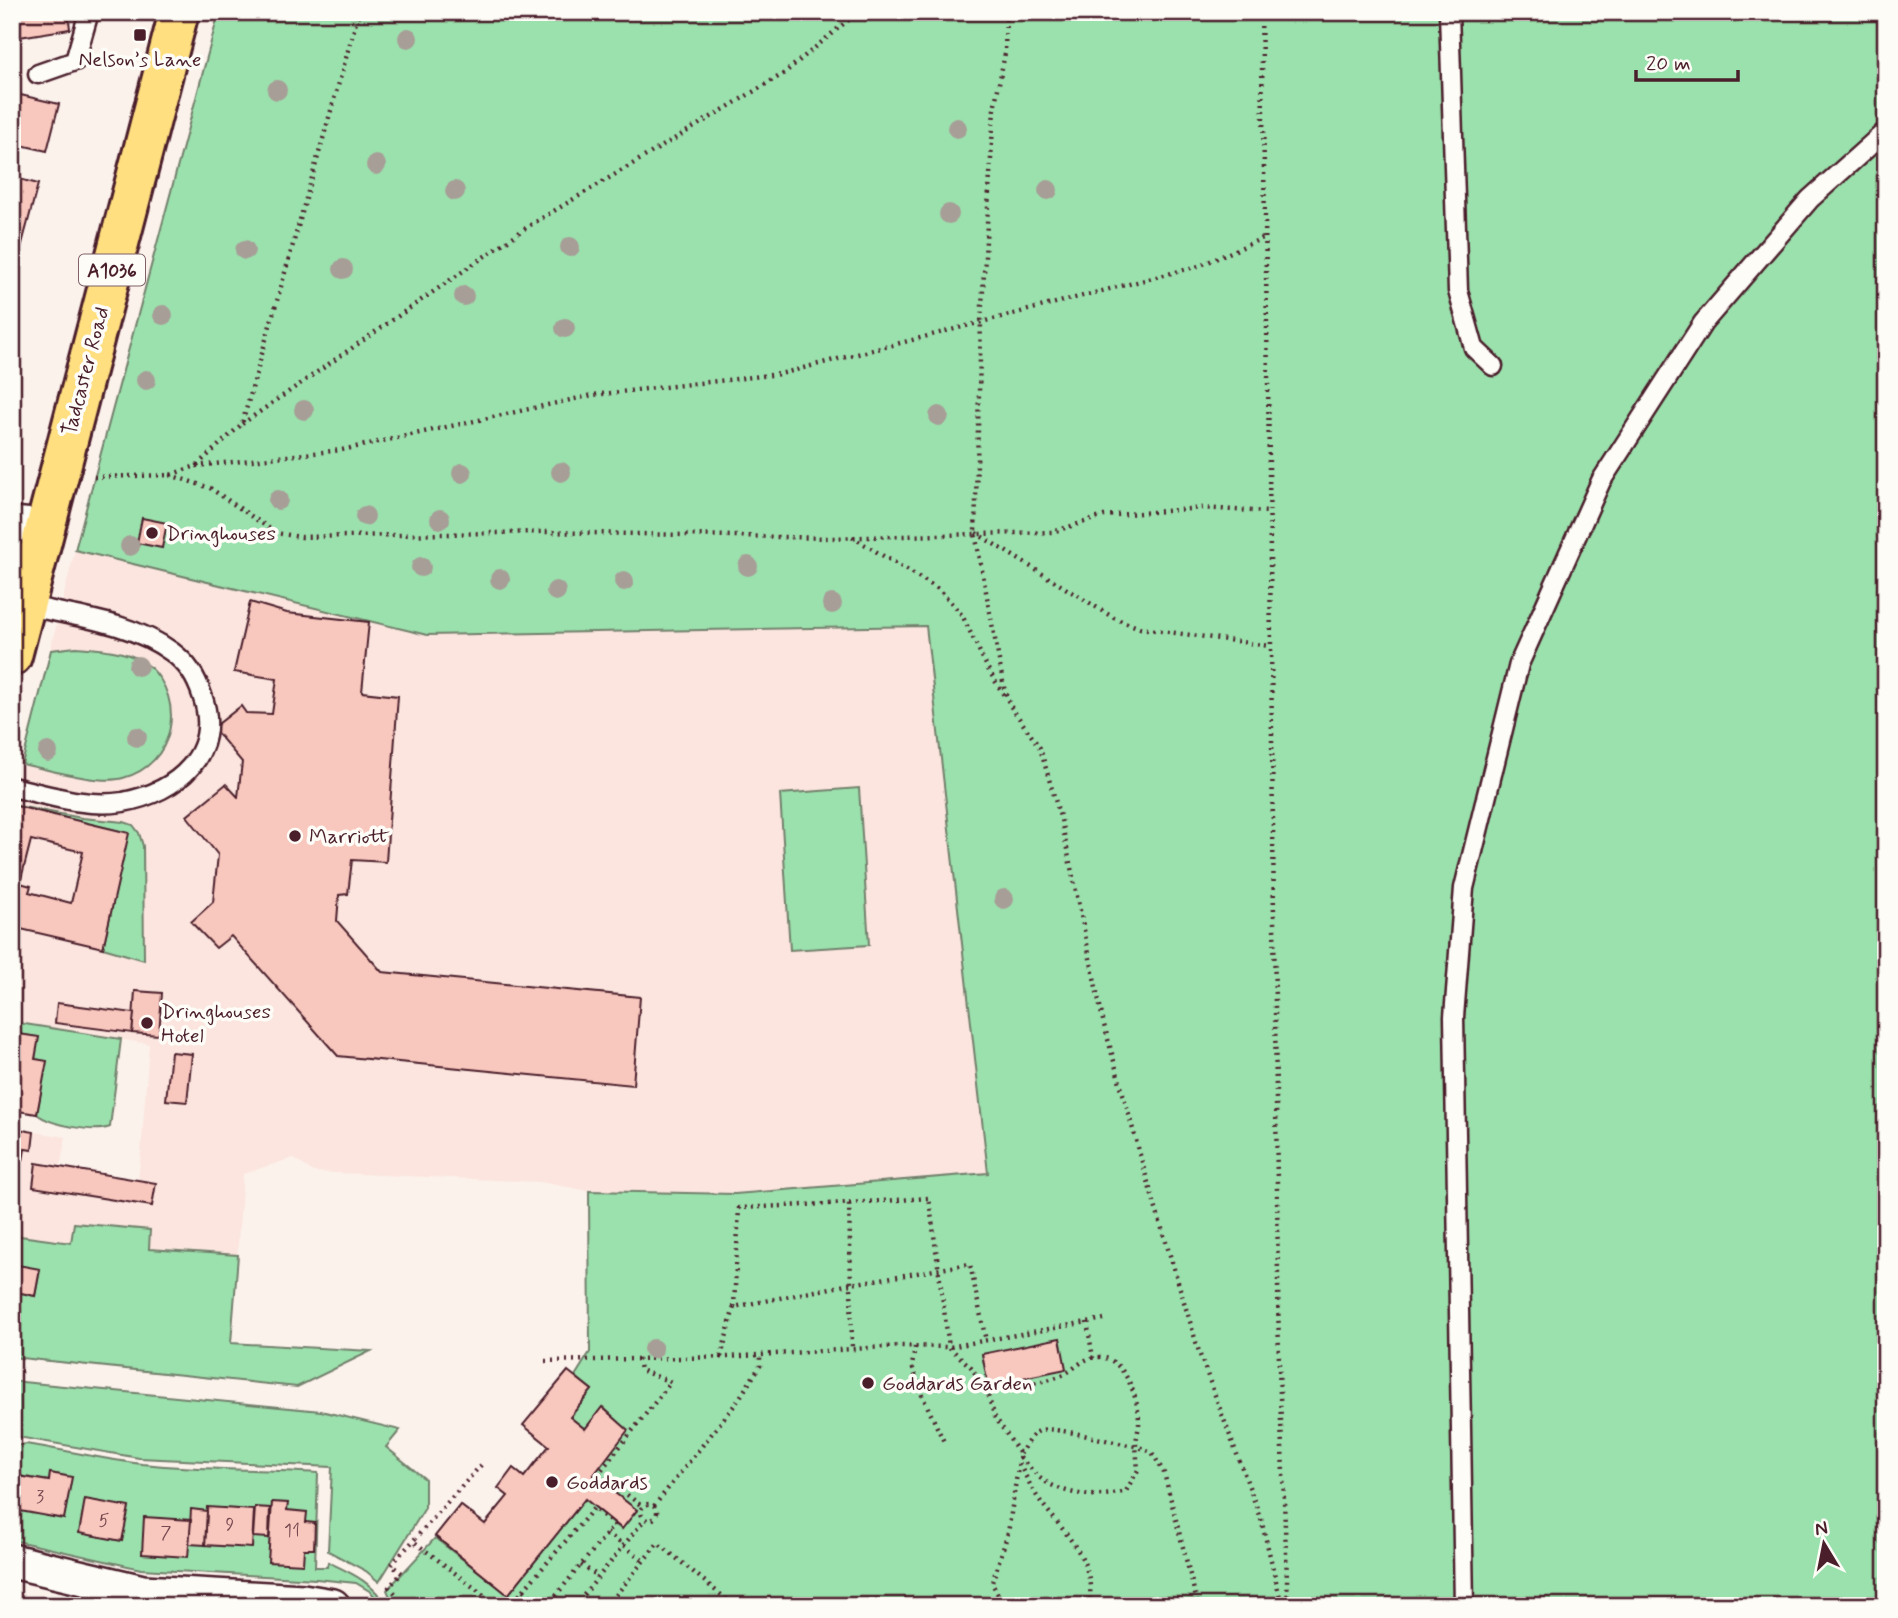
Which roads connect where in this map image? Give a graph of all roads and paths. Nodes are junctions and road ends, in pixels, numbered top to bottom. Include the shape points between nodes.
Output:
1 (89, 12) edge
2 (179, 12) edge
3 (359, 12) edge
4 (858, 12) edge
5 (1006, 12) edge
6 (1261, 12) edge
7 (1449, 12) edge
8 (38, 74) dead end
9 (1886, 131) edge
10 (1265, 237) junction
11 (981, 322) junction
12 (1493, 366) dead end
13 (242, 424) junction
14 (196, 466) junction
15 (90, 475) dead end
16 (170, 475) junction
17 (1269, 512) junction
18 (28, 526) edge
19 (975, 533) junction
20 (851, 537) junction
21 (25, 605) junction
22 (1270, 646) junction
23 (12, 656) edge
24 (1009, 704) junction
25 (12, 787) edge
26 (849, 1203) junction
27 (939, 1269) junction
28 (850, 1284) junction
29 (734, 1307) junction
30 (1104, 1319) dead end
31 (1087, 1322) junction
32 (986, 1340) junction
33 (915, 1347) junction
34 (949, 1347) junction
35 (852, 1350) junction
36 (760, 1356) junction
37 (721, 1357) junction
38 (1093, 1358) junction
39 (638, 1359) junction
40 (545, 1361) dead end
41 (986, 1390) junction
42 (945, 1444) dead end
43 (1136, 1446) junction
44 (1020, 1458) junction
45 (481, 1465) dead end
46 (653, 1506) junction
47 (643, 1507) junction
48 (645, 1519) junction
49 (607, 1533) junction
50 (413, 1541) junction
51 (624, 1545) junction
52 (12, 1560) edge
53 (644, 1561) junction
54 (581, 1565) junction
55 (598, 1576) junction
56 (524, 1590) junction
57 (554, 1597) junction
58 (333, 1606) edge
59 (400, 1606) edge
60 (498, 1606) edge
61 (510, 1606) edge
62 (545, 1606) edge
63 (566, 1606) edge
64 (575, 1606) edge
65 (607, 1606) edge
66 (721, 1606) edge
67 (1004, 1606) edge
68 (1089, 1606) edge
69 (1125, 1606) edge
70 (1155, 1606) edge
71 (1198, 1606) edge
72 (1282, 1606) edge
73 (1288, 1606) edge
74 (1464, 1606) edge

1 - 8 lane via 75,61
2 - 18 main road, Tadcaster Road / A1036
3 - 13 path
4 - 13 path via 783,74 527,227
5 - 11 path via 1005,53 994,109
6 - 10 path
7 - 12 lane via 1458,291 1474,348
9 - 74 lane via 1810,199 1703,323 1601,481 1519,664 1464,888 1454,1017
10 - 11 path via 1199,266
10 - 17 path
11 - 14 path via 780,374 593,395 342,450
11 - 19 path
13 - 14 path
14 - 16 path
15 - 16 path
16 - 20 path via 210,488 276,533 301,537 542,532
17 - 19 path via 1201,508 1104,516 1052,532
17 - 22 path
18 - 21 main road, A1036
19 - 20 path
19 - 22 path via 1114,618 1140,628
19 - 24 path
20 - 24 path via 940,590 962,615
21 - 23 main road, A1036
21 - 25 lane via 92,619 172,652 194,673 209,730 186,774 157,793 121,802 81,803
22 - 73 path via 1279,1368
24 - 72 path via 1040,748 1061,820 1104,1025 1144,1169 1200,1355 1261,1519
26 - 27 path via 929,1198
26 - 28 path
26 - 29 path via 739,1208
27 - 28 path
27 - 32 path via 970,1264
27 - 34 path
28 - 29 path
28 - 35 path
29 - 37 path
30 - 31 path
31 - 32 path
31 - 38 path
32 - 34 path
33 - 34 path
33 - 35 path
33 - 42 path via 912,1366
34 - 41 path via 971,1367
35 - 36 path
36 - 37 path
36 - 46 path via 761,1366 737,1402
37 - 39 path
38 - 41 path via 1060,1376
38 - 43 path via 1104,1357 1118,1364 1129,1382 1139,1423
39 - 40 path
39 - 47 path via 640,1370 671,1382 599,1473
41 - 44 path via 995,1416
43 - 44 path via 1041,1430 1030,1438
43 - 44 path via 1138,1470 1132,1483 1126,1491 1106,1497 1077,1494 1041,1479
43 - 71 path via 1152,1452 1164,1473
44 - 67 path via 1008,1533 992,1583
44 - 68 path via 1040,1501 1082,1558 1092,1591
45 - 50 path
46 - 47 path
46 - 48 path via 655,1518
47 - 48 path
48 - 51 path
49 - 51 path
49 - 54 path
49 - 56 path via 614,1525 594,1508
50 - 59 path via 391,1564 402,1573 389,1587
50 - 60 path
51 - 53 path
51 - 55 path
52 - 58 street via 143,1592
53 - 65 path
53 - 66 path via 658,1543 726,1599
54 - 55 path
54 - 57 path
55 - 64 path
56 - 61 path
56 - 62 path
57 - 62 path
57 - 63 path
69 - 70 path via 1131,1600 1144,1599

